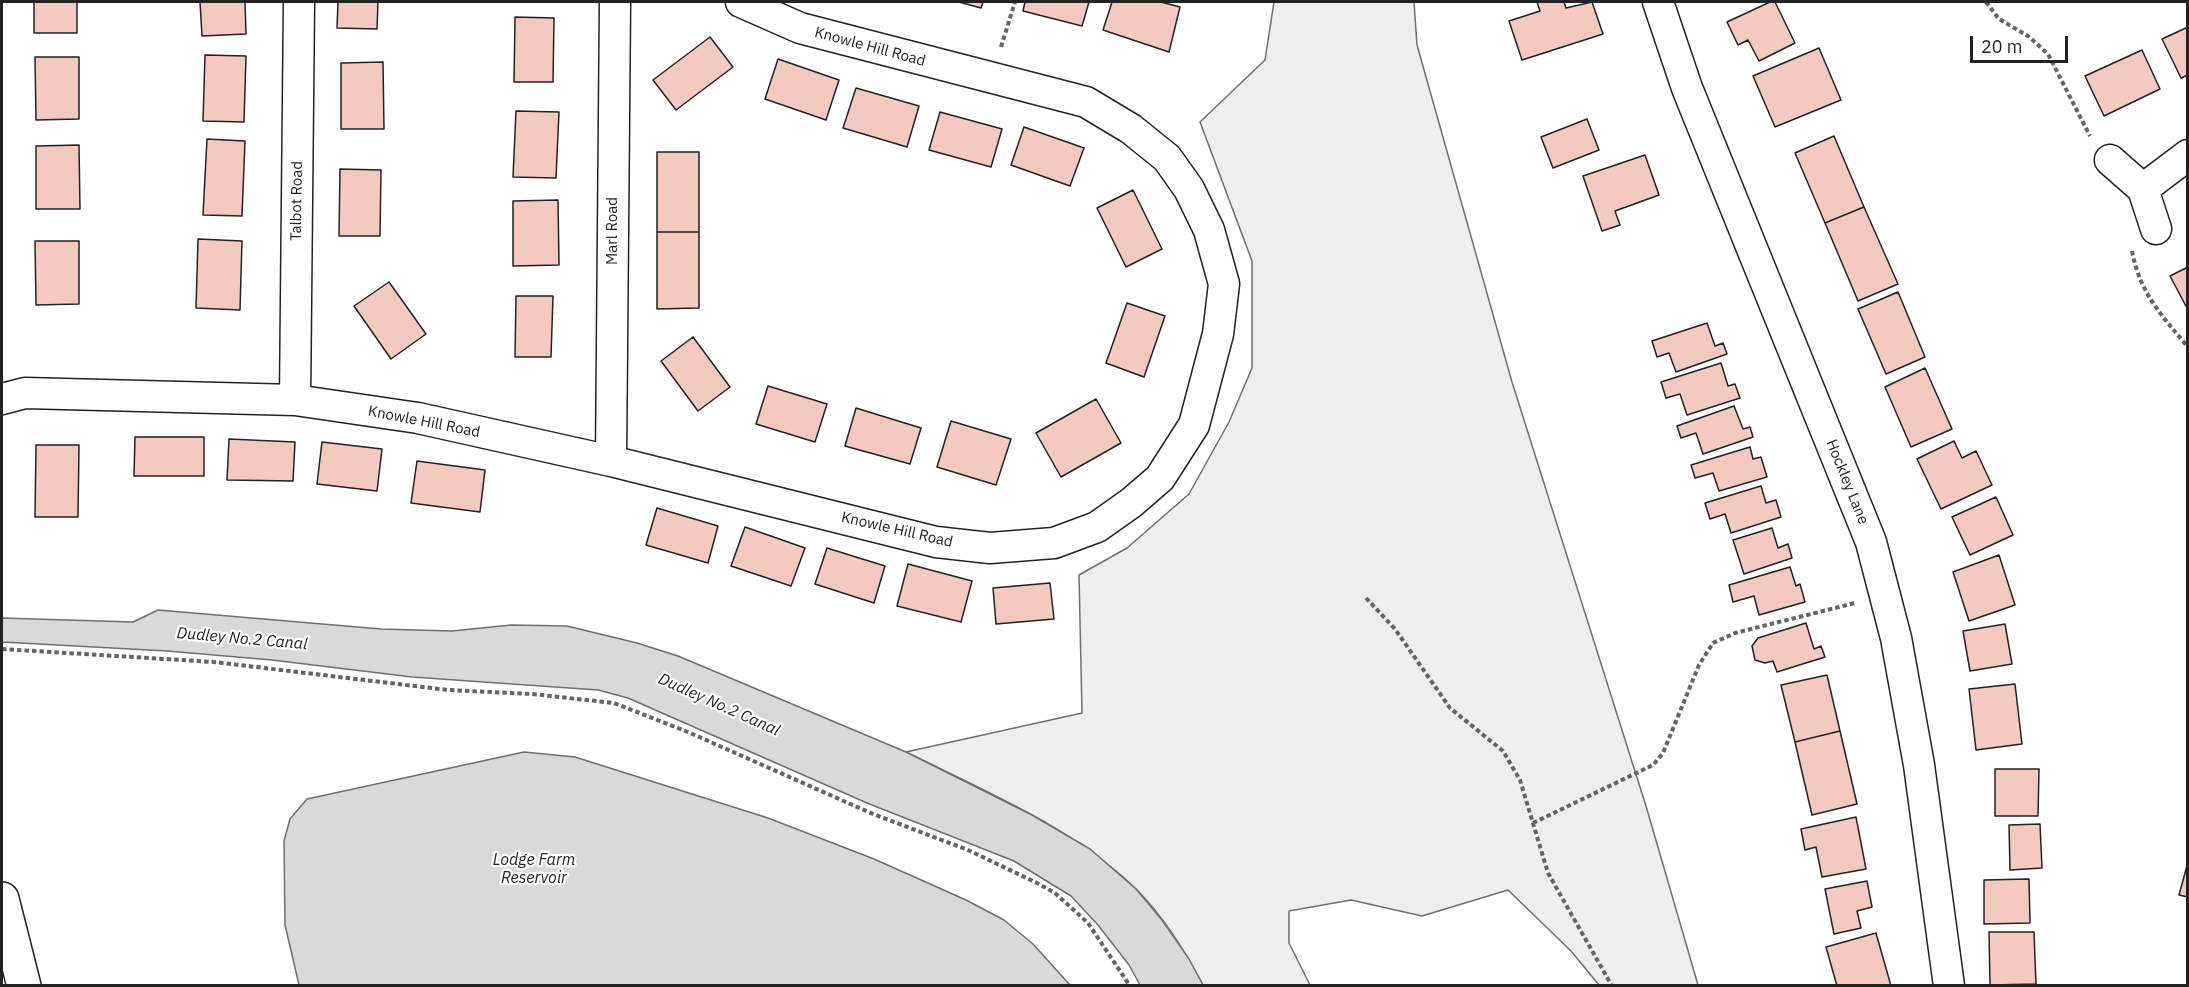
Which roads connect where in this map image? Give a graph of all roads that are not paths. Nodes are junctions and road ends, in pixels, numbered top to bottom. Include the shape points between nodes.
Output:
1 (299, 2) edge
2 (615, 2) edge
3 (741, 2) edge
4 (1658, 2) edge
5 (2187, 155) edge
6 (2110, 160) road end
7 (2143, 189) junction
8 (2156, 230) road end
9 (2, 399) edge
10 (295, 400) junction
11 (611, 461) junction
12 (2, 899) edge
13 (24, 986) edge
14 (1949, 986) edge

1 - 10 street, Talbot Road
2 - 11 street, Marl Road
3 - 11 street, Knowle Hill Road via 800,28 1086,102 1131,129 1167,158 1189,189 1209,230 1224,284 1218,334 1194,424 1160,478 1097,526 1054,543 990,548 936,542
4 - 14 street, Hockley Lane via 1687,88 1871,542 1896,638 1919,765
5 - 7 street
6 - 7 street
7 - 8 street
9 - 10 street, Knowle Hill Road via 25,393
10 - 11 street, Knowle Hill Road via 418,418
12 - 13 street

